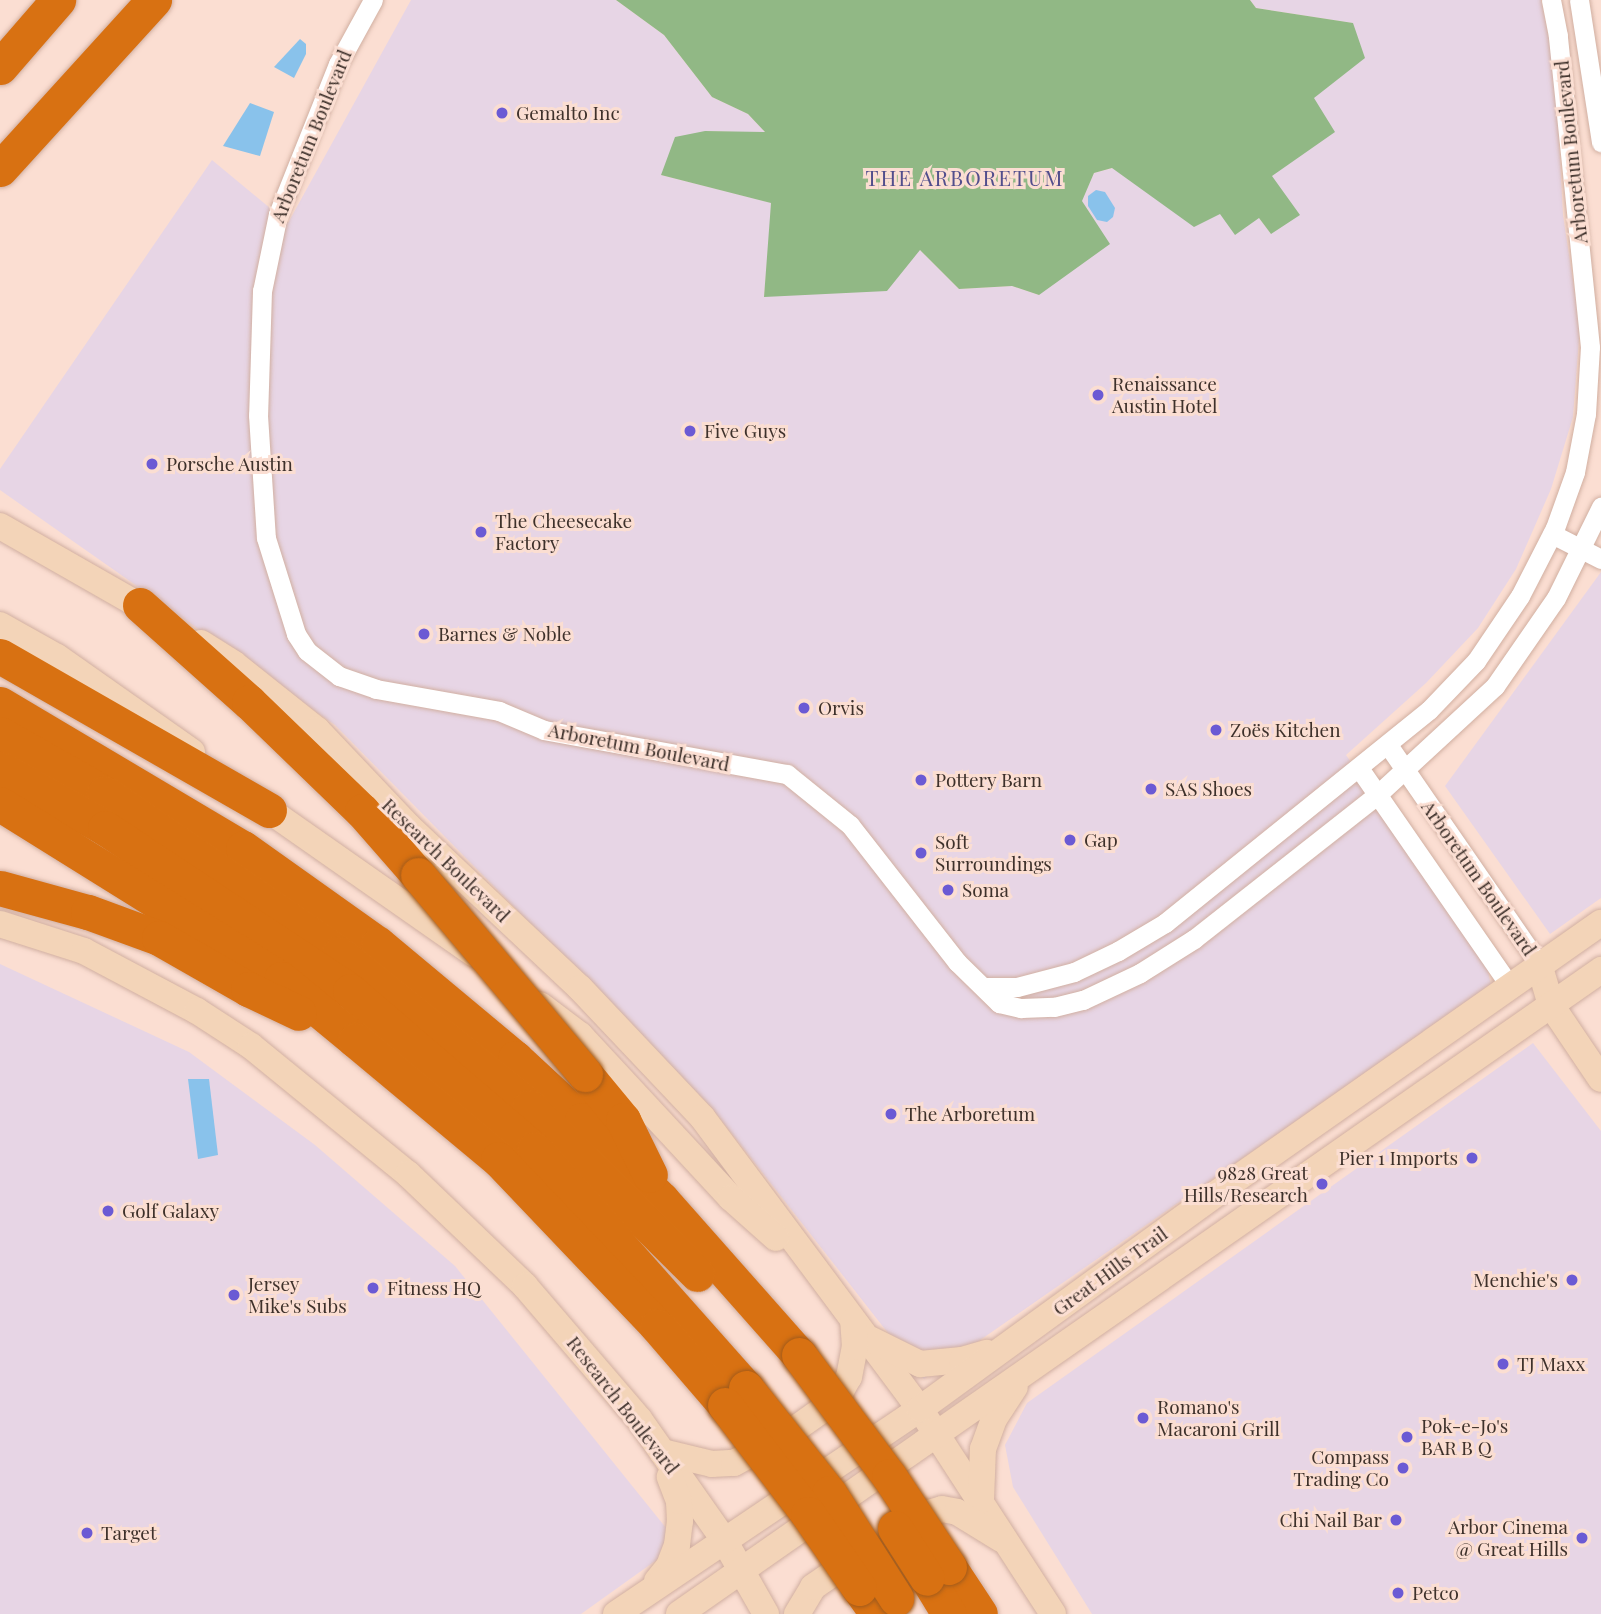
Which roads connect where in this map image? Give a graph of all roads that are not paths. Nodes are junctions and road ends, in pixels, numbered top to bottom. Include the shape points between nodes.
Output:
1 (58, 0) edge
2 (154, 0) edge
3 (373, 0) edge
4 (1551, 0) edge
5 (1579, 0) edge
6 (0, 67) edge
7 (1601, 142) edge
8 (0, 169) edge
9 (1601, 507) edge
10 (0, 526) edge
11 (1552, 534) junction
12 (1582, 550) junction
13 (1601, 559) edge
14 (140, 605) junction
15 (0, 625) edge
16 (0, 656) edge
17 (0, 704) edge
18 (0, 734) edge
19 (1388, 744) junction
20 (1359, 768) junction
21 (0, 769) edge
22 (1405, 771) junction
23 (1377, 795) junction
24 (0, 804) edge
25 (269, 810) junction
26 (0, 888) edge
27 (1601, 923) edge
28 (0, 924) edge
29 (1539, 964) junction
30 (1601, 970) edge
31 (1510, 986) junction
32 (986, 987) junction
33 (1551, 1005) junction
34 (355, 1040) junction
35 (1601, 1079) edge
36 (662, 1200) junction
37 (820, 1276) junction
38 (859, 1328) junction
39 (1003, 1349) junction
40 (788, 1361) junction
41 (1023, 1374) junction
42 (736, 1396) junction
43 (920, 1409) junction
44 (937, 1436) junction
45 (662, 1452) junction
46 (981, 1500) junction
47 (724, 1540) junction
48 (1009, 1544) junction
49 (740, 1569) junction
50 (938, 1573) junction
51 (649, 1590) junction
52 (893, 1609) edge
53 (616, 1614) edge
54 (679, 1614) edge
55 (766, 1614) edge
56 (797, 1614) edge
57 (949, 1614) edge
58 (980, 1614) edge
59 (1052, 1614) edge

1 - 6 highway
2 - 8 highway
3 - 32 street, Arboretum Boulevard via 338,64 278,214 262,291 258,415 266,538 296,634 307,651 339,676 376,689 499,710 544,730 787,774 850,825 957,962
4 - 11 street, Arboretum Boulevard via 1590,347 1586,414 1575,472
5 - 7 street, Arboretum Boulevard
9 - 12 street, Arboretum Boulevard
10 - 14 main road, Research Boulevard
11 - 12 street
11 - 19 street, Arboretum Boulevard via 1501,628 1476,661 1438,702
12 - 13 street
12 - 22 street, Arboretum Boulevard via 1531,638 1495,686
14 - 36 highway, bridge via 362,811 622,1121
14 - 37 main road, Research Boulevard via 234,664 317,730 408,826 580,988 702,1117
15 - 25 main road, Research Boulevard via 158,724
16 - 25 highway
17 - 36 highway via 243,848 378,944 515,1058
18 - 40 highway via 104,793 339,954 519,1098
19 - 20 street, Arboretum Boulevard
19 - 22 street, Arboretum Boulevard
20 - 23 street, Arboretum Boulevard
20 - 32 street, Arboretum Boulevard via 1136,942 1047,981
21 - 42 highway via 105,828 350,991 534,1149
22 - 23 street, Arboretum Boulevard
22 - 29 street, Arboretum Boulevard
23 - 31 street, Arboretum Boulevard
23 - 32 street, Arboretum Boulevard via 1194,939 1111,987 1054,1007 1021,1008 999,1003
24 - 34 highway via 281,979
25 - 37 main road, Research Boulevard via 580,1035 731,1198
26 - 34 highway via 88,912 159,938 248,989
27 - 29 main road, Great Hills Trail
28 - 45 main road, Research Boulevard via 84,951 142,979 251,1046 299,1084 408,1174 525,1286
29 - 31 main road, Great Hills Trail
29 - 33 main road, Arboretum Boulevard
30 - 33 main road, Great Hills Trail
31 - 33 main road, Arboretum Boulevard
31 - 39 main road, Great Hills Trail
33 - 35 main road
33 - 41 main road, Great Hills Trail
34 - 42 highway via 498,1158 657,1326
36 - 40 highway
37 - 38 main road, Research Boulevard
38 - 39 main road via 920,1364 962,1360
38 - 43 main road, Research Boulevard
38 - 45 main road via 849,1377 835,1400 791,1432 734,1464 712,1464
39 - 43 main road, Great Hills Trail
40 - 50 highway, bridge via 889,1476
41 - 44 main road, Great Hills Trail
41 - 46 main road via 994,1419 983,1449
42 - 52 highway, bridge via 808,1514
43 - 44 main road, Research Boulevard
43 - 47 main road, Great Hills Trail
44 - 46 main road, Research Boulevard
44 - 49 main road, Great Hills Trail
45 - 47 main road, Research Boulevard
45 - 51 main road via 680,1521 669,1566
46 - 48 main road, Research Boulevard
47 - 49 main road, Research Boulevard
47 - 51 main road, Great Hills Trail
48 - 56 main road via 957,1512 942,1509 913,1517 813,1587
48 - 59 main road, Research Boulevard
49 - 54 main road, Great Hills Trail
49 - 55 main road, Research Boulevard
50 - 57 highway
50 - 58 highway
51 - 53 main road, Great Hills Trail

